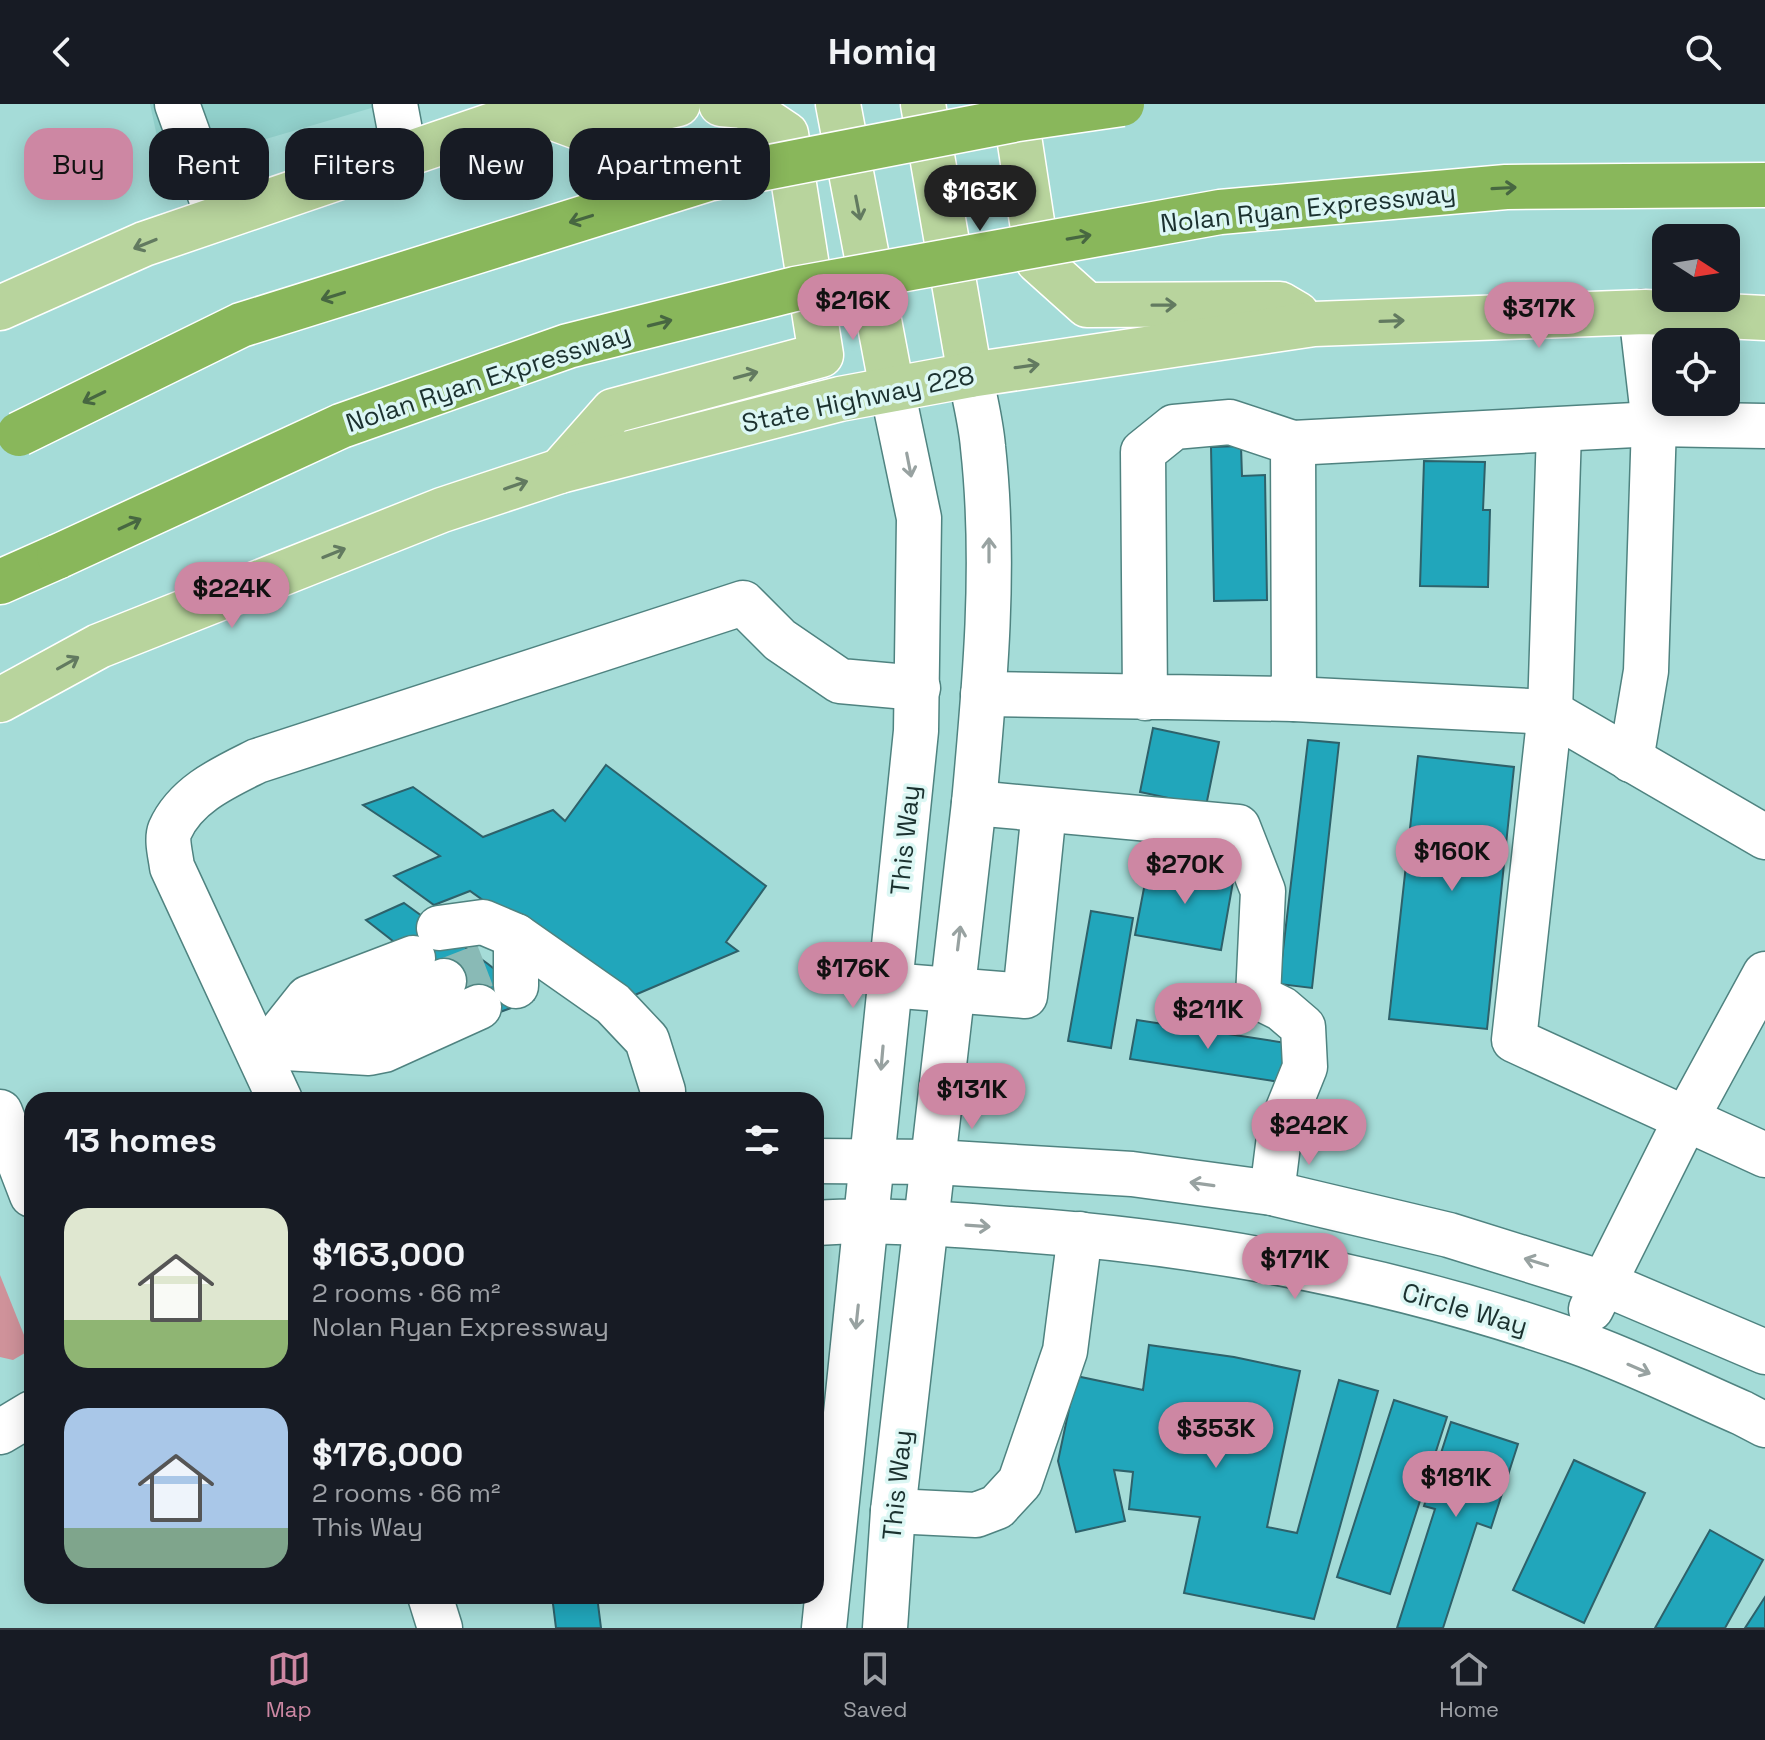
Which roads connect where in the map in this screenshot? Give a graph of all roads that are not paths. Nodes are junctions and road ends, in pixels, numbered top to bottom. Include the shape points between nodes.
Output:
1 (177, 104) edge
2 (395, 104) edge
3 (678, 104) edge
4 (721, 104) edge
5 (838, 104) edge
6 (923, 104) edge
7 (1014, 104) edge
8 (1122, 104) edge
9 (543, 107) edge
10 (400, 128) edge
11 (424, 150) edge
12 (1765, 185) edge
13 (285, 196) edge
14 (218, 217) junction
15 (0, 308) edge
16 (1641, 312) junction
17 (1765, 318) edge
18 (1314, 324) junction
19 (970, 375) junction
20 (892, 389) junction
21 (1654, 424) junction
22 (1765, 426) edge
23 (1559, 431) junction
24 (10, 439) edge
25 (1293, 443) junction
26 (560, 471) junction
27 (0, 582) edge
28 (918, 688) junction
29 (1145, 698) junction
30 (1294, 699) junction
31 (0, 700) edge
32 (1550, 712) junction
33 (982, 713) junction
34 (916, 731) junction
35 (1631, 760) junction
36 (974, 803) junction
37 (1044, 810) junction
38 (1765, 837) edge
39 (462, 965) junction
40 (1765, 974) edge
41 (889, 985) junction
42 (953, 989) junction
43 (264, 1050) junction
44 (277, 1092) edge
45 (663, 1092) edge
46 (0, 1112) edge
47 (1686, 1119) junction
48 (1765, 1155) edge
49 (873, 1160) junction
50 (824, 1161) edge
51 (935, 1162) junction
52 (24, 1174) edge
53 (1272, 1193) junction
54 (867, 1220) junction
55 (927, 1222) junction
56 (824, 1223) edge
57 (1080, 1234) junction
58 (1603, 1283) junction
59 (1576, 1342) junction
60 (1765, 1352) edge
61 (24, 1418) edge
62 (1765, 1425) edge
63 (0, 1432) edge
64 (893, 1511) junction
65 (432, 1604) edge
66 (440, 1628) edge
67 (824, 1628) edge
68 (887, 1628) edge

1 - 14 street
2 - 10 street
3 - 9 main road via 578,127
26 -> 4 main road via 613,411 821,355 786,134 744,106
5 -> 20 main road, This Way
6 - 19 main road, This Way
7 -> 18 main road via 1038,261 1087,305 1280,304
8 -> 24 highway, bridge via 708,179 241,325
9 - 11 main road
27 -> 12 highway, Nolan Ryan Expressway, bridge via 341,426 568,346 795,289 1220,212 1506,187
13 - 14 main road
14 -> 15 main road
16 - 17 main road, State Highway 228
18 -> 16 main road, State Highway 228
16 - 21 street
19 -> 18 main road, State Highway 228
19 - 20 main road, State Highway 228
33 -> 19 street, This Way via 990,547 984,449
20 - 26 main road, State Highway 228
20 -> 28 street, This Way via 919,518
21 - 22 street
21 - 23 street
21 - 35 street via 1646,671
23 - 25 street
23 - 32 street
25 - 29 street via 1230,422 1174,427 1143,452
25 - 30 street
31 -> 26 main road, State Highway 228 via 99,646 442,510
28 - 34 street, This Way
28 - 43 street via 840,681 780,640 743,603 257,761 217,781 188,805 169,832 172,867
29 - 30 street
29 - 33 street
30 - 32 street
32 - 35 street
32 - 47 street via 1514,1040
33 - 34 street
33 - 36 street, This Way
34 - 41 street, This Way
35 - 38 street
36 - 37 street
42 -> 36 street, This Way
37 - 42 street via 1025,996
37 - 53 street via 1238,827 1263,891 1258,997 1303,1027 1305,1067 1280,1129
39 - 43 street
39 - 43 street via 292,991
39 - 45 street via 613,1004 647,1040
40 - 47 street
41 - 42 street
41 -> 49 street, This Way
42 - 51 street, This Way
43 - 44 street
46 - 52 street
47 - 48 street
47 - 58 street
49 - 50 street
49 - 51 street
49 - 54 street, This Way
53 -> 51 street via 1132,1174
51 - 55 street, This Way
58 -> 53 street via 1449,1235
54 - 55 street, Circle Way
54 - 56 street, Circle Way
54 -> 67 street, This Way
55 -> 57 street, Circle Way
55 - 64 street, This Way
57 - 59 street, Circle Way via 1248,1256 1433,1297
57 - 64 street via 1065,1351 1020,1482 997,1507 976,1515
58 - 59 street
58 - 60 street
59 -> 62 street, Circle Way
61 - 63 street
64 - 68 street, This Way
65 - 66 street

